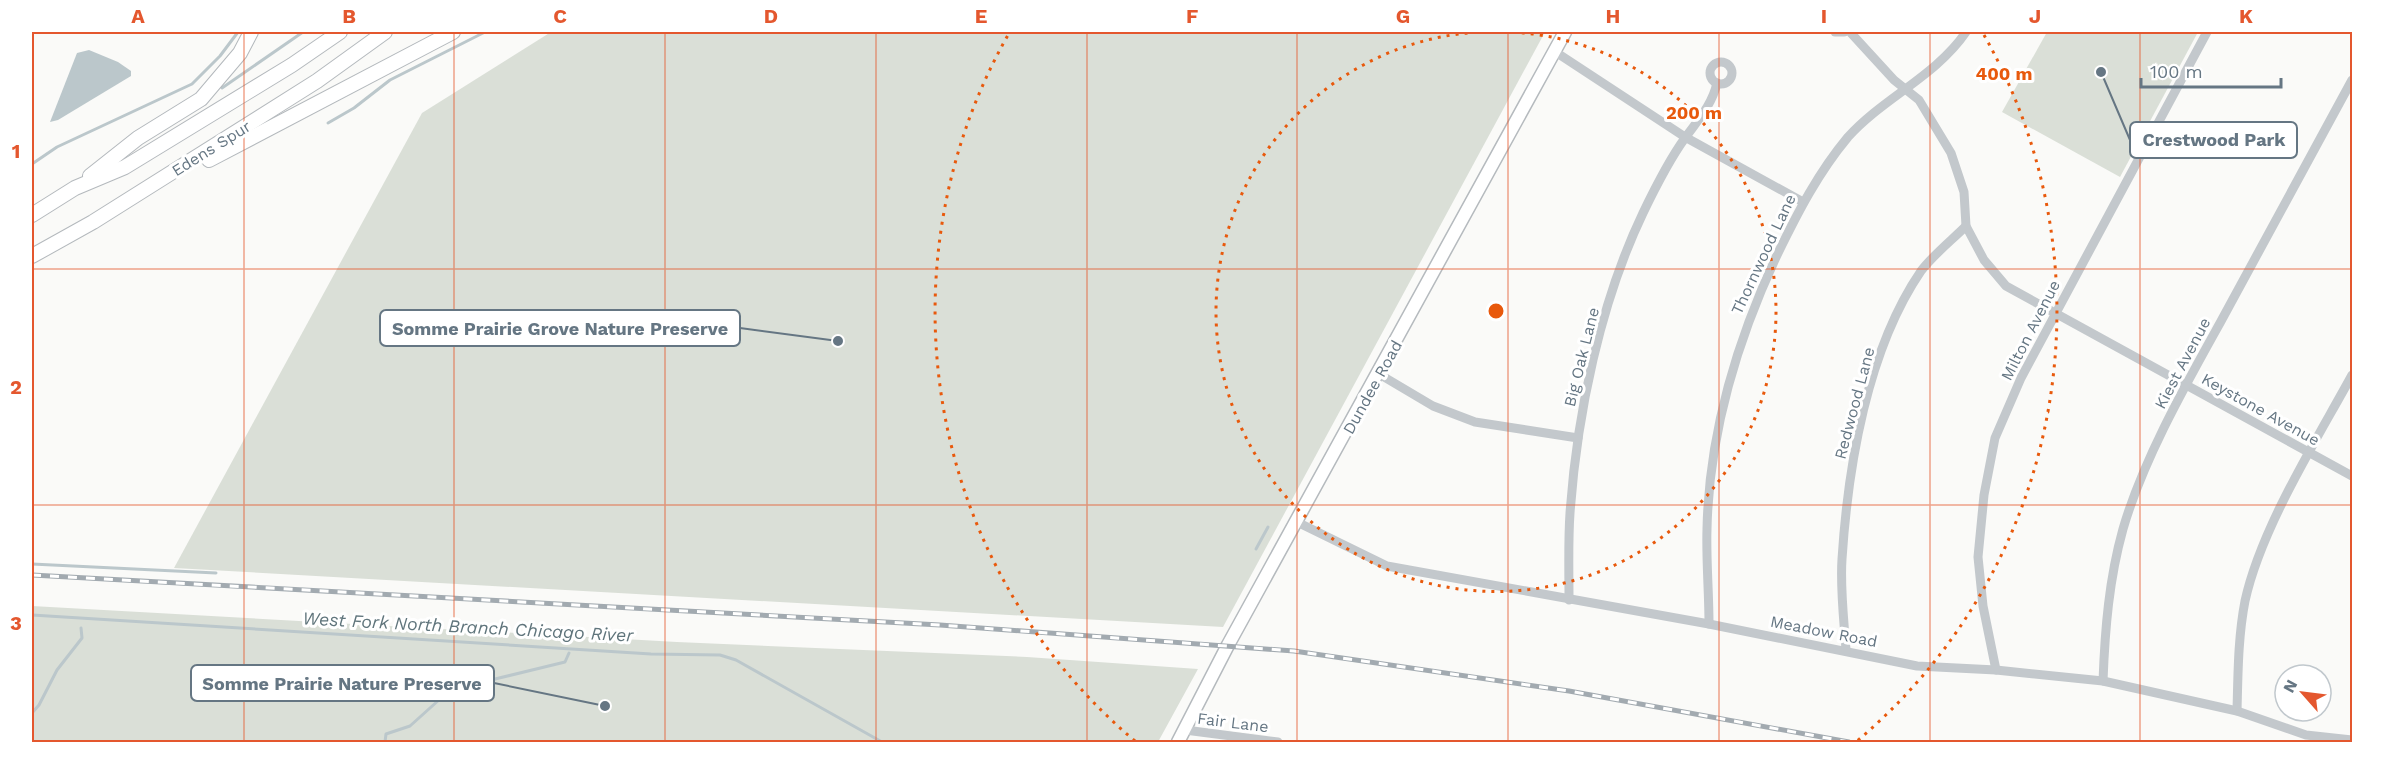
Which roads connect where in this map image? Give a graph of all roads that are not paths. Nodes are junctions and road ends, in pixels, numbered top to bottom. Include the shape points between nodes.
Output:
1 (251, 32) edge
2 (340, 32) edge
3 (385, 32) edge
4 (453, 32) edge
5 (1565, 32) edge
6 (1835, 32) edge
7 (1844, 32) edge
8 (1850, 32) edge
9 (1966, 32) edge
10 (2207, 32) edge
11 (1554, 51) junction
12 (2352, 80) edge
13 (1718, 84) dead end
14 (1906, 89) junction
15 (1685, 137) junction
16 (75, 188) junction
17 (1803, 202) junction
18 (32, 215) edge
19 (93, 222) junction
20 (1966, 226) junction
21 (32, 256) edge
22 (2054, 315) junction
23 (1379, 374) junction
24 (2352, 375) edge
25 (2186, 385) junction
26 (1578, 438) junction
27 (2310, 453) junction
28 (2352, 476) edge
29 (1297, 522) junction
30 (1569, 600) junction
31 (1709, 624) junction
32 (1846, 650) junction
33 (1996, 670) junction
34 (2103, 681) junction
35 (2236, 711) junction
36 (1185, 730) junction
37 (2352, 740) edge
38 (1178, 742) edge
39 (1278, 742) edge

1 - 16 highway via 240,53 201,99 138,138
2 - 16 highway, Edens Spur via 125,167
3 - 19 highway, Edens Spur via 316,81
4 - 19 highway
5 - 11 main road, Dundee Road
6 - 7 street
8 - 14 street, Keystone Avenue
9 - 14 street, Thornwood Lane
10 - 22 street, Milton Avenue
11 - 15 street
11 - 23 main road, Dundee Road
12 - 25 street, Kiest Avenue
13 - 15 street, Big Oak Lane via 1705,112
14 - 17 street, Thornwood Lane via 1875,110 1850,135
14 - 20 street, Keystone Avenue via 1919,100 1951,153 1964,192
15 - 17 street
15 - 26 street, Big Oak Lane via 1643,214 1612,296 1594,358
16 - 18 highway, Edens Spur
17 - 31 street, Thornwood Lane via 1752,307 1728,381 1713,455 1707,528
19 - 21 highway, Edens Spur
20 - 22 street, Keystone Avenue via 1984,260 2006,286
20 - 32 street, Redwood Lane via 1922,270 1896,317 1878,362 1855,447 1842,561
22 - 25 street, Keystone Avenue
22 - 33 street, Milton Avenue via 2020,378 1995,438 1984,495 1978,557
23 - 26 street via 1433,406 1475,422
23 - 29 main road, Dundee Road
24 - 27 street
25 - 27 street, Keystone Avenue
25 - 34 street, Kiest Avenue via 2124,527 2106,619
26 - 30 street, Big Oak Lane via 1570,514
27 - 28 street, Keystone Avenue
27 - 35 street via 2265,540 2245,601
29 - 30 street, Meadow Road via 1387,566
29 - 36 main road, Dundee Road
30 - 31 street, Meadow Road
31 - 32 street, Meadow Road
32 - 33 street, Meadow Road via 1917,666
33 - 34 street, Meadow Road
34 - 35 street, Meadow Road
35 - 37 street, Meadow Road via 2306,735
36 - 38 main road, Dundee Road
36 - 39 street, Fair Lane

